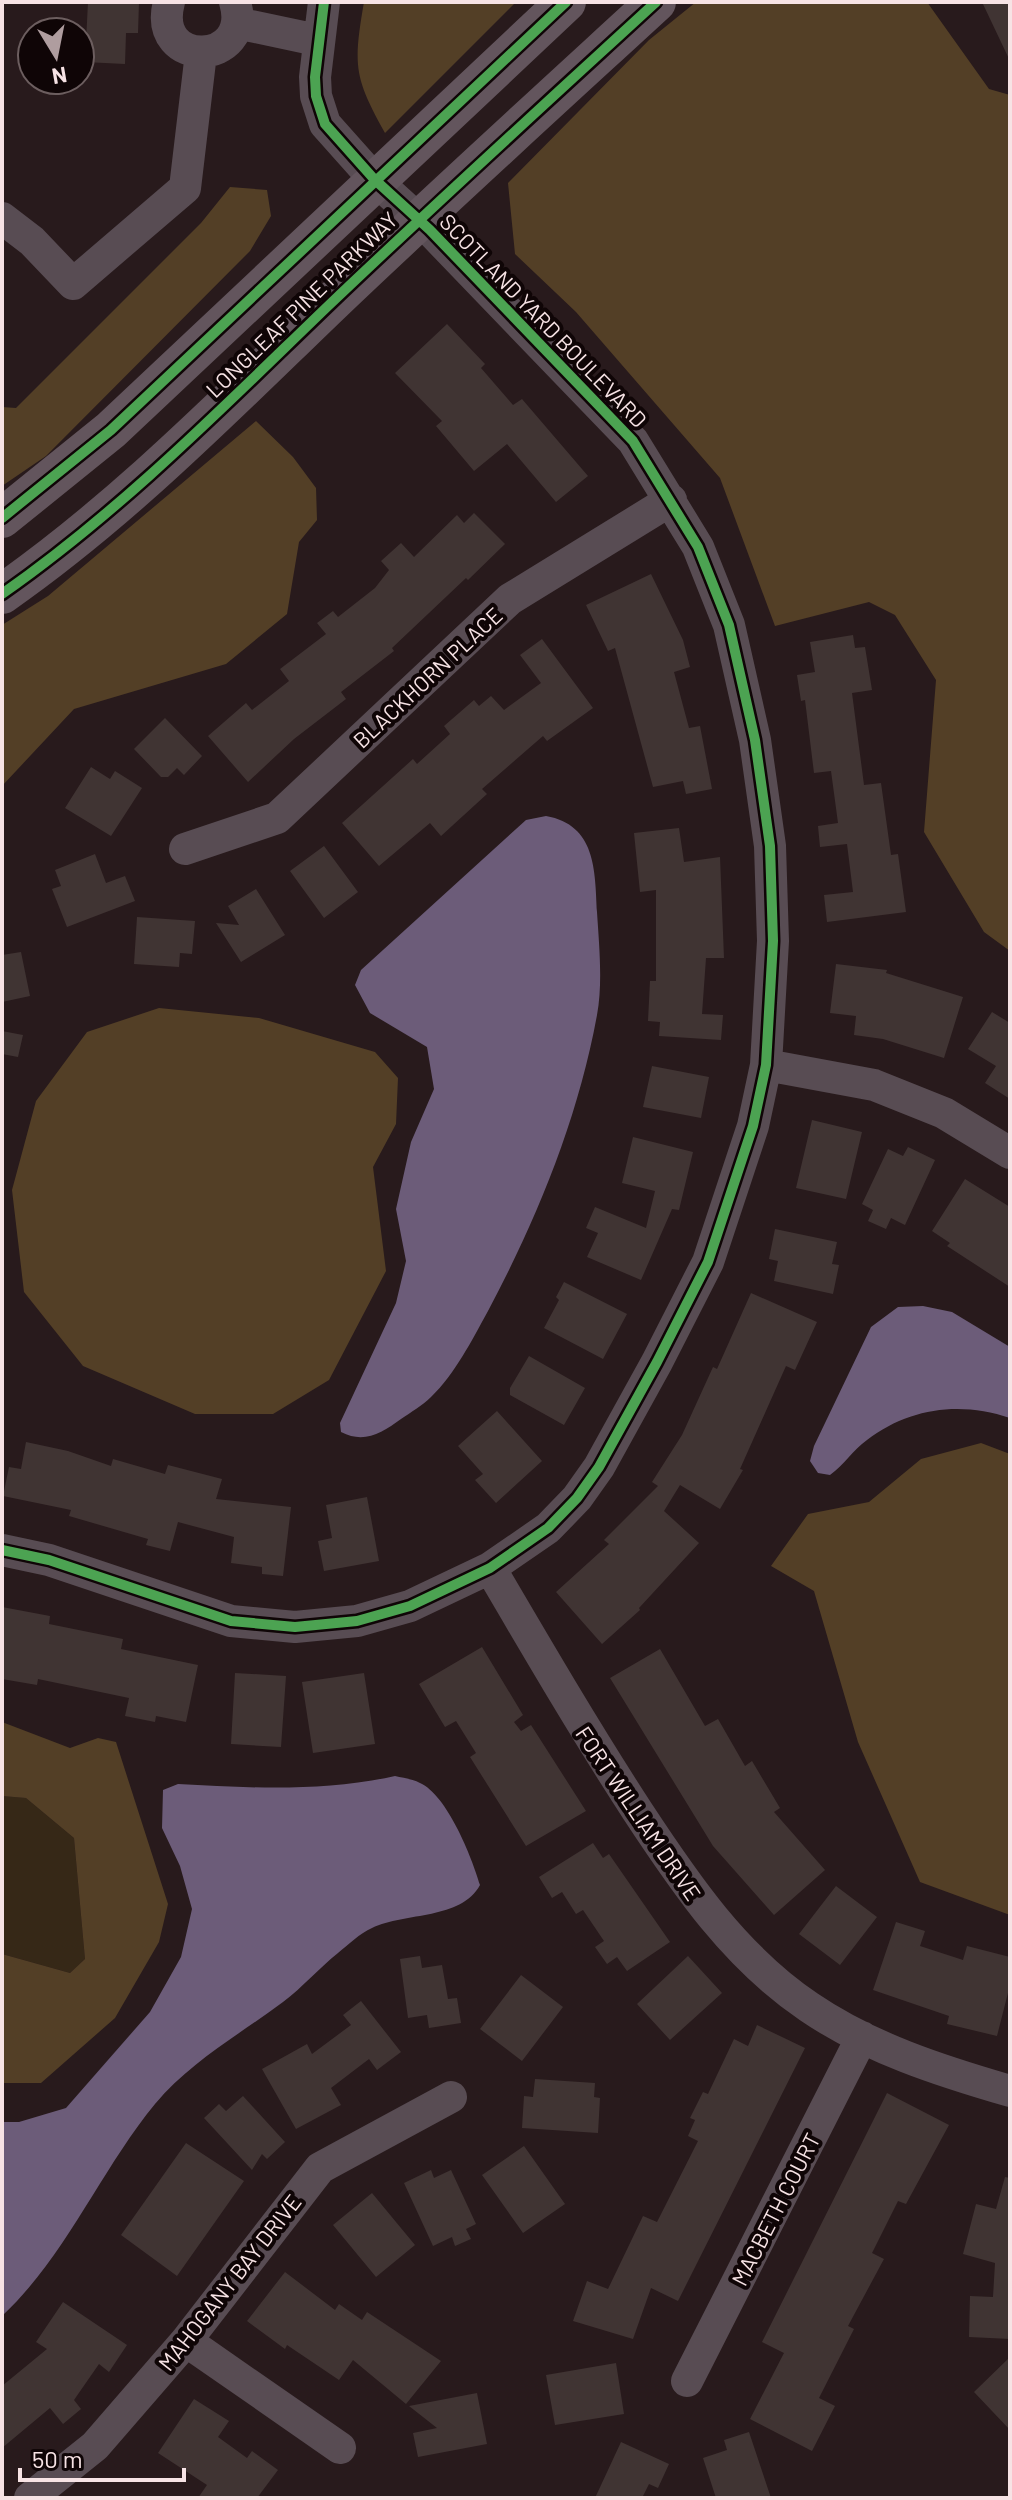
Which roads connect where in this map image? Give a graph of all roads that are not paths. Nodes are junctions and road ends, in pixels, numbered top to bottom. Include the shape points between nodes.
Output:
1 (169, 2) edge
2 (324, 2) edge
3 (566, 2) edge
4 (656, 2) edge
5 (236, 13) edge
6 (317, 40) junction
7 (201, 53) junction
8 (374, 179) junction
9 (2, 218) edge
10 (419, 219) junction
11 (671, 500) junction
12 (2, 518) edge
13 (2, 594) edge
14 (185, 849) dead end
15 (766, 1065) junction
16 (1010, 1153) edge
17 (2, 1550) edge
18 (490, 1568) junction
19 (862, 2037) junction
20 (1010, 2091) edge
21 (451, 2097) dead end
22 (186, 2341) junction
23 (687, 2381) dead end
24 (340, 2448) dead end
25 (30, 2498) edge

1 - 7 street via 171,36 189,51
2 - 6 street, SCOTLAND YARD BOULEVARD
3 - 8 main road, LONGLEAF PINE PARKWAY
4 - 10 main road, LONGLEAF PINE PARKWAY
5 - 6 street
5 - 7 street via 223,46
6 - 8 street, SCOTLAND YARD BOULEVARD via 316,96 325,124
7 - 9 street via 185,188 73,284
8 - 10 street, SCOTLAND YARD BOULEVARD
8 - 12 main road, LONGLEAF PINE PARKWAY via 111,430
10 - 11 street, SCOTLAND YARD BOULEVARD via 633,441
10 - 13 main road, LONGLEAF PINE PARKWAY via 152,476 60,554
11 - 14 street, BLACKHORN PLACE via 510,599 277,818
11 - 15 street, SCOTLAND YARD BOULEVARD via 698,547 729,625 755,740 770,846 773,941
15 - 16 street via 874,1085 944,1113
15 - 18 street, SCOTLAND YARD BOULEVARD via 748,1141 708,1262 657,1362 577,1498 548,1528
17 - 18 street, SCOTLAND YARD BOULEVARD via 49,1560 231,1621 295,1627 357,1621 410,1606
18 - 19 street, FORT WILLIAM DRIVE via 582,1727 695,1900 747,1956 808,2007
19 - 20 street, FORT WILLIAM DRIVE via 927,2066
19 - 23 street, MACBETH COURT
21 - 22 street, MAHOGANY BAY DRIVE via 320,2168
22 - 24 street
22 - 25 street, MAHOGANY BAY DRIVE via 95,2446

